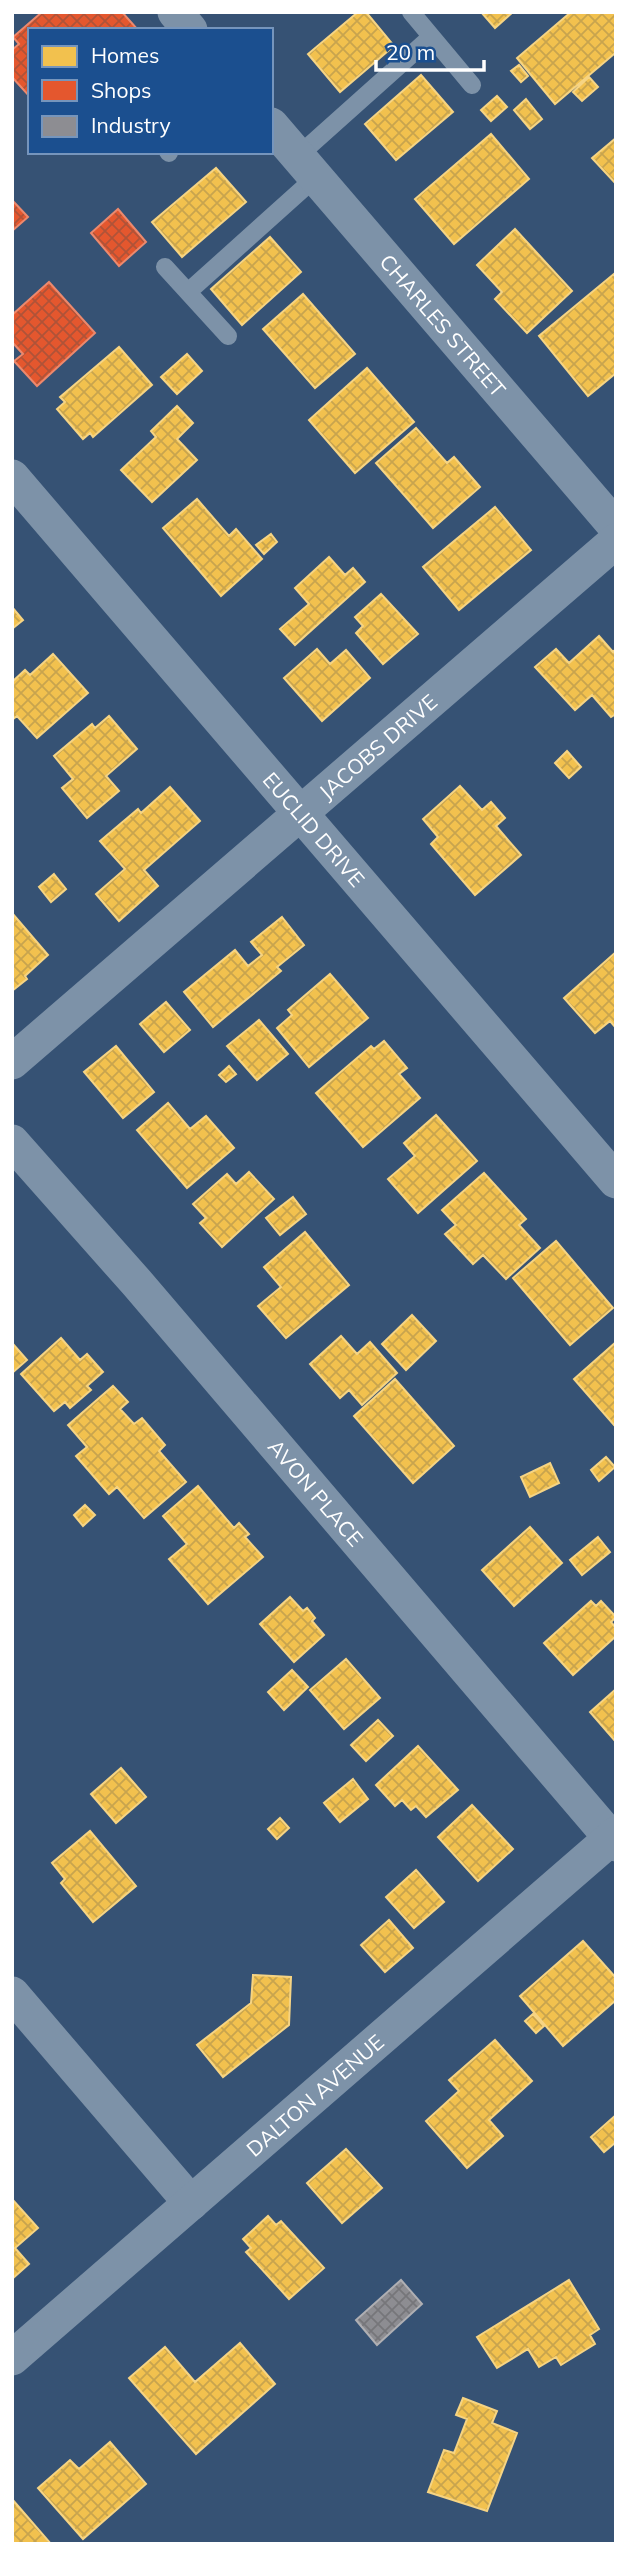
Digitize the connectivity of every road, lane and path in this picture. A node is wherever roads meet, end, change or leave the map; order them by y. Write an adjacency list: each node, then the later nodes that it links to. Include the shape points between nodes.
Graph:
1 (175, 12): 3 (street)
2 (411, 12): 4 (lane)
3 (188, 28)
4 (431, 37): 5 (lane); 7 (lane)
5 (472, 85)
6 (273, 127): 7 (street, CHARLES STREET)
7 (307, 167): 9 (lane); 12 (street, CHARLES STREET)
8 (165, 267): 9 (lane)
9 (188, 292): 10 (lane)
10 (228, 336)
11 (12, 477): 14 (street, EUCLID DRIVE)
12 (616, 527)
13 (616, 541): 14 (street, JACOBS DRIVE)
14 (301, 813): 15 (street, JACOBS DRIVE); 17 (street, EUCLID DRIVE)
15 (12, 1062)
16 (12, 1142): 18 (street, AVON PLACE)
17 (616, 1181)
18 (614, 1838): 20 (street, DALTON AVENUE)
19 (12, 1994): 20 (street)
20 (191, 2203): 21 (street, DALTON AVENUE)
21 (12, 2358)

